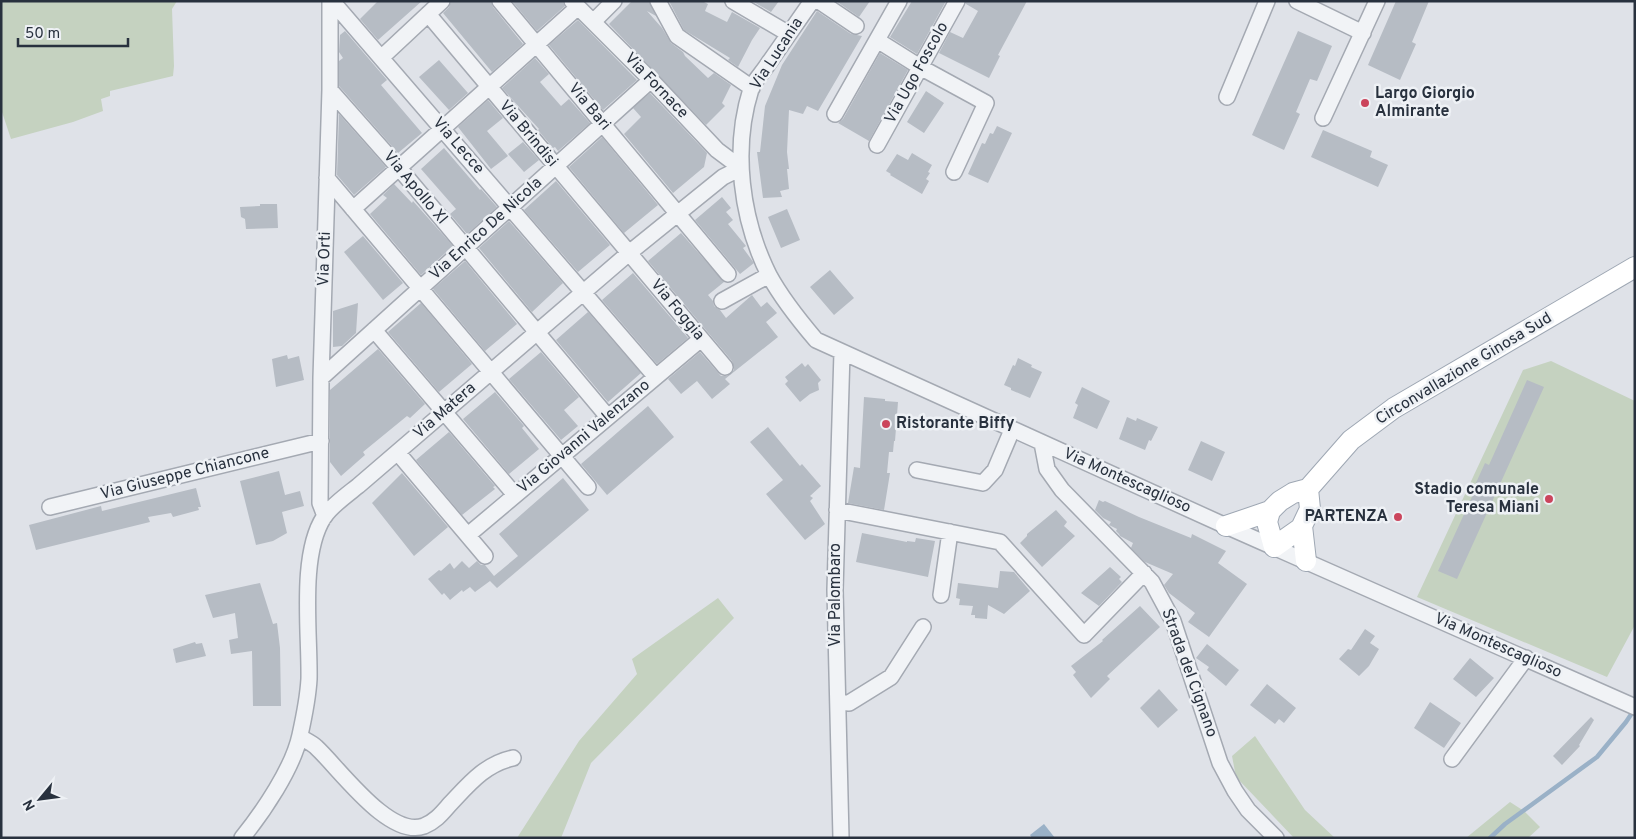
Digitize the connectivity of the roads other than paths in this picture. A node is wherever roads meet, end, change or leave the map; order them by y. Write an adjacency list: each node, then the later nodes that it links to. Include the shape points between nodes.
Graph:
1 (331, 1): 22 (street, Via Lecce); 27 (street, Via Orti)
2 (442, 1): 15 (street)
3 (500, 1): 21 (street, Via Bari)
4 (614, 1): 16 (street)
5 (658, 1): 26 (street, via 677,36)
6 (734, 1): 19 (street)
7 (812, 1): 19 (street, Via Lucania)
8 (818, 1): 17 (street)
9 (899, 1): 20 (street)
10 (957, 1): 23 (street, Via Ugo Foscolo)
11 (1267, 1): 28 (street)
12 (1297, 1): 18 (street)
13 (1377, 1): 18 (street)
14 (575, 4): 16 (street, Via Fornace); 21 (street)
15 (428, 14): 22 (street); 25 (street, Via Brindisi)
16 (593, 22): 24 (street, Via Fornace)
17 (856, 26)
18 (1363, 33): 30 (street)
19 (789, 34): 26 (street, Via Lucania)
20 (877, 40): 23 (street); 29 (street)
21 (536, 44): 25 (street); 31 (street, Via Bari)
22 (381, 58): 32 (street, Via Lecce)
23 (920, 67): 33 (street, Via Ugo Foscolo); 37 (street, via 986,104)
24 (651, 80): 31 (street, Via Enrico De Nicola); 36 (street, Via Fornace, via 717,150)
25 (489, 87): 32 (street); 34 (street, Via Brindisi)
26 (752, 88): 36 (street, Via Lucania, via 741,138)
27 (330, 90): 35 (street, Via Apollo XI); 38 (street, Via Orti)
28 (1227, 97)
29 (835, 114)
30 (1323, 118)
31 (603, 124): 34 (street, Via Enrico De Nicola); 41 (street, Via Bari)
32 (443, 129): 35 (street); 39 (street, Via Lecce)
33 (877, 145)
34 (556, 166): 39 (street, Via Enrico De Nicola); 43 (street, Via Brindisi)
35 (399, 168): 40 (street); 42 (street, Via Apollo XI)
36 (741, 168): 41 (street, Via Matera, via 723,176); 46 (street, Via Montescaglioso, via 753,234)
37 (954, 172)
38 (327, 178): 40 (street); 57 (street, Via Orti)
39 (510, 207): 42 (street, Via Enrico De Nicola); 48 (street, Via Lecce)
40 (354, 209): 47 (street)
41 (678, 213): 43 (street, Via Matera); 45 (street, Via Bari)
42 (465, 248): 47 (street, Via Enrico De Nicola); 51 (street, Via Apollo XI)
43 (629, 254): 48 (street, Via Matera); 52 (street, Via Foggia)
44 (1635, 267): 67 (main road, Circonvallazione Ginosa Sud, via 1394,408 1351,440)
45 (728, 274)
46 (769, 275): 49 (street); 53 (street, Via Montescaglioso, via 794,315 816,340)
47 (420, 288): 50 (street, Via Enrico De Nicola); 55 (street)
48 (584, 292): 51 (street, Via Matera); 56 (street, Via Lecce)
49 (722, 300)
50 (374, 330): 57 (street, Via Enrico De Nicola); 58 (street)
51 (537, 332): 55 (street, Via Matera); 59 (street, Via Apollo XI)
52 (701, 338): 54 (street, Via Foggia); 56 (street, Via Giovanni Valenzano)
53 (842, 352): 60 (street, Via Montescaglioso); 70 (street, Via Palombaro)
54 (725, 367)
55 (491, 372): 58 (street, Via Matera); 64 (street)
56 (656, 377): 59 (street, Via Giovanni Valenzano)
57 (321, 378): 61 (street, Via Orti)
58 (444, 412): 63 (street, Via Matera); 68 (street)
59 (608, 417): 64 (street, Via Giovanni Valenzano)
60 (1012, 430): 62 (street, Via Montescaglioso); 65 (street, via 995,470 983,483)
61 (321, 441): 69 (street, Via Giuseppe Chiancone); 72 (street, Via Orti, via 320,503)
62 (1042, 443): 73 (street, Via Montescaglioso); 80 (street, Strada del Cignano, via 1047,469 1062,490)
63 (398, 453): 72 (street, Via Matera); 76 (street)
64 (562, 456): 66 (street); 68 (street, Via Giovanni Valenzano)
65 (917, 470)
66 (588, 487)
67 (1308, 489): 71 (main road, Circonvallazione Ginosa Sud, via 1293,493); 74 (main road, via 1310,509)
68 (516, 495): 76 (street, Via Giovanni Valenzano)
69 (50, 507)
70 (837, 510): 75 (street); 84 (street, Via Palombaro)
71 (1270, 511): 73 (main road, Circonvallazione Ginosa Sud); 77 (main road, via 1267,522)
72 (324, 516): 86 (street, Via Matera, via 311,554 308,680)
73 (1226, 526): 77 (street, Via Montescaglioso)
74 (1302, 526): 77 (main road); 79 (main road)
75 (950, 532): 80 (street, via 1000,542 1084,635); 81 (street)
76 (468, 535): 78 (street)
77 (1274, 547): 79 (street, Via Montescaglioso)
78 (485, 556)
79 (1306, 561): 83 (street, Via Montescaglioso)
80 (1144, 574): 91 (street, Strada del Cignano, via 1152,582 1173,621 1224,770 1248,810)
81 (941, 595)
82 (923, 627): 84 (street, via 891,677 850,703)
83 (1526, 658): 85 (street, Via Montescaglioso); 88 (street)
84 (838, 702): 90 (street, Via Palombaro)
85 (1635, 707)
86 (300, 737): 87 (street, via 315,746 361,798 383,816 411,829 438,818 492,764); 89 (street, Via Matera, via 284,777)
87 (513, 758)
88 (1452, 759)
89 (242, 838)
90 (841, 838)
91 (1276, 838)

